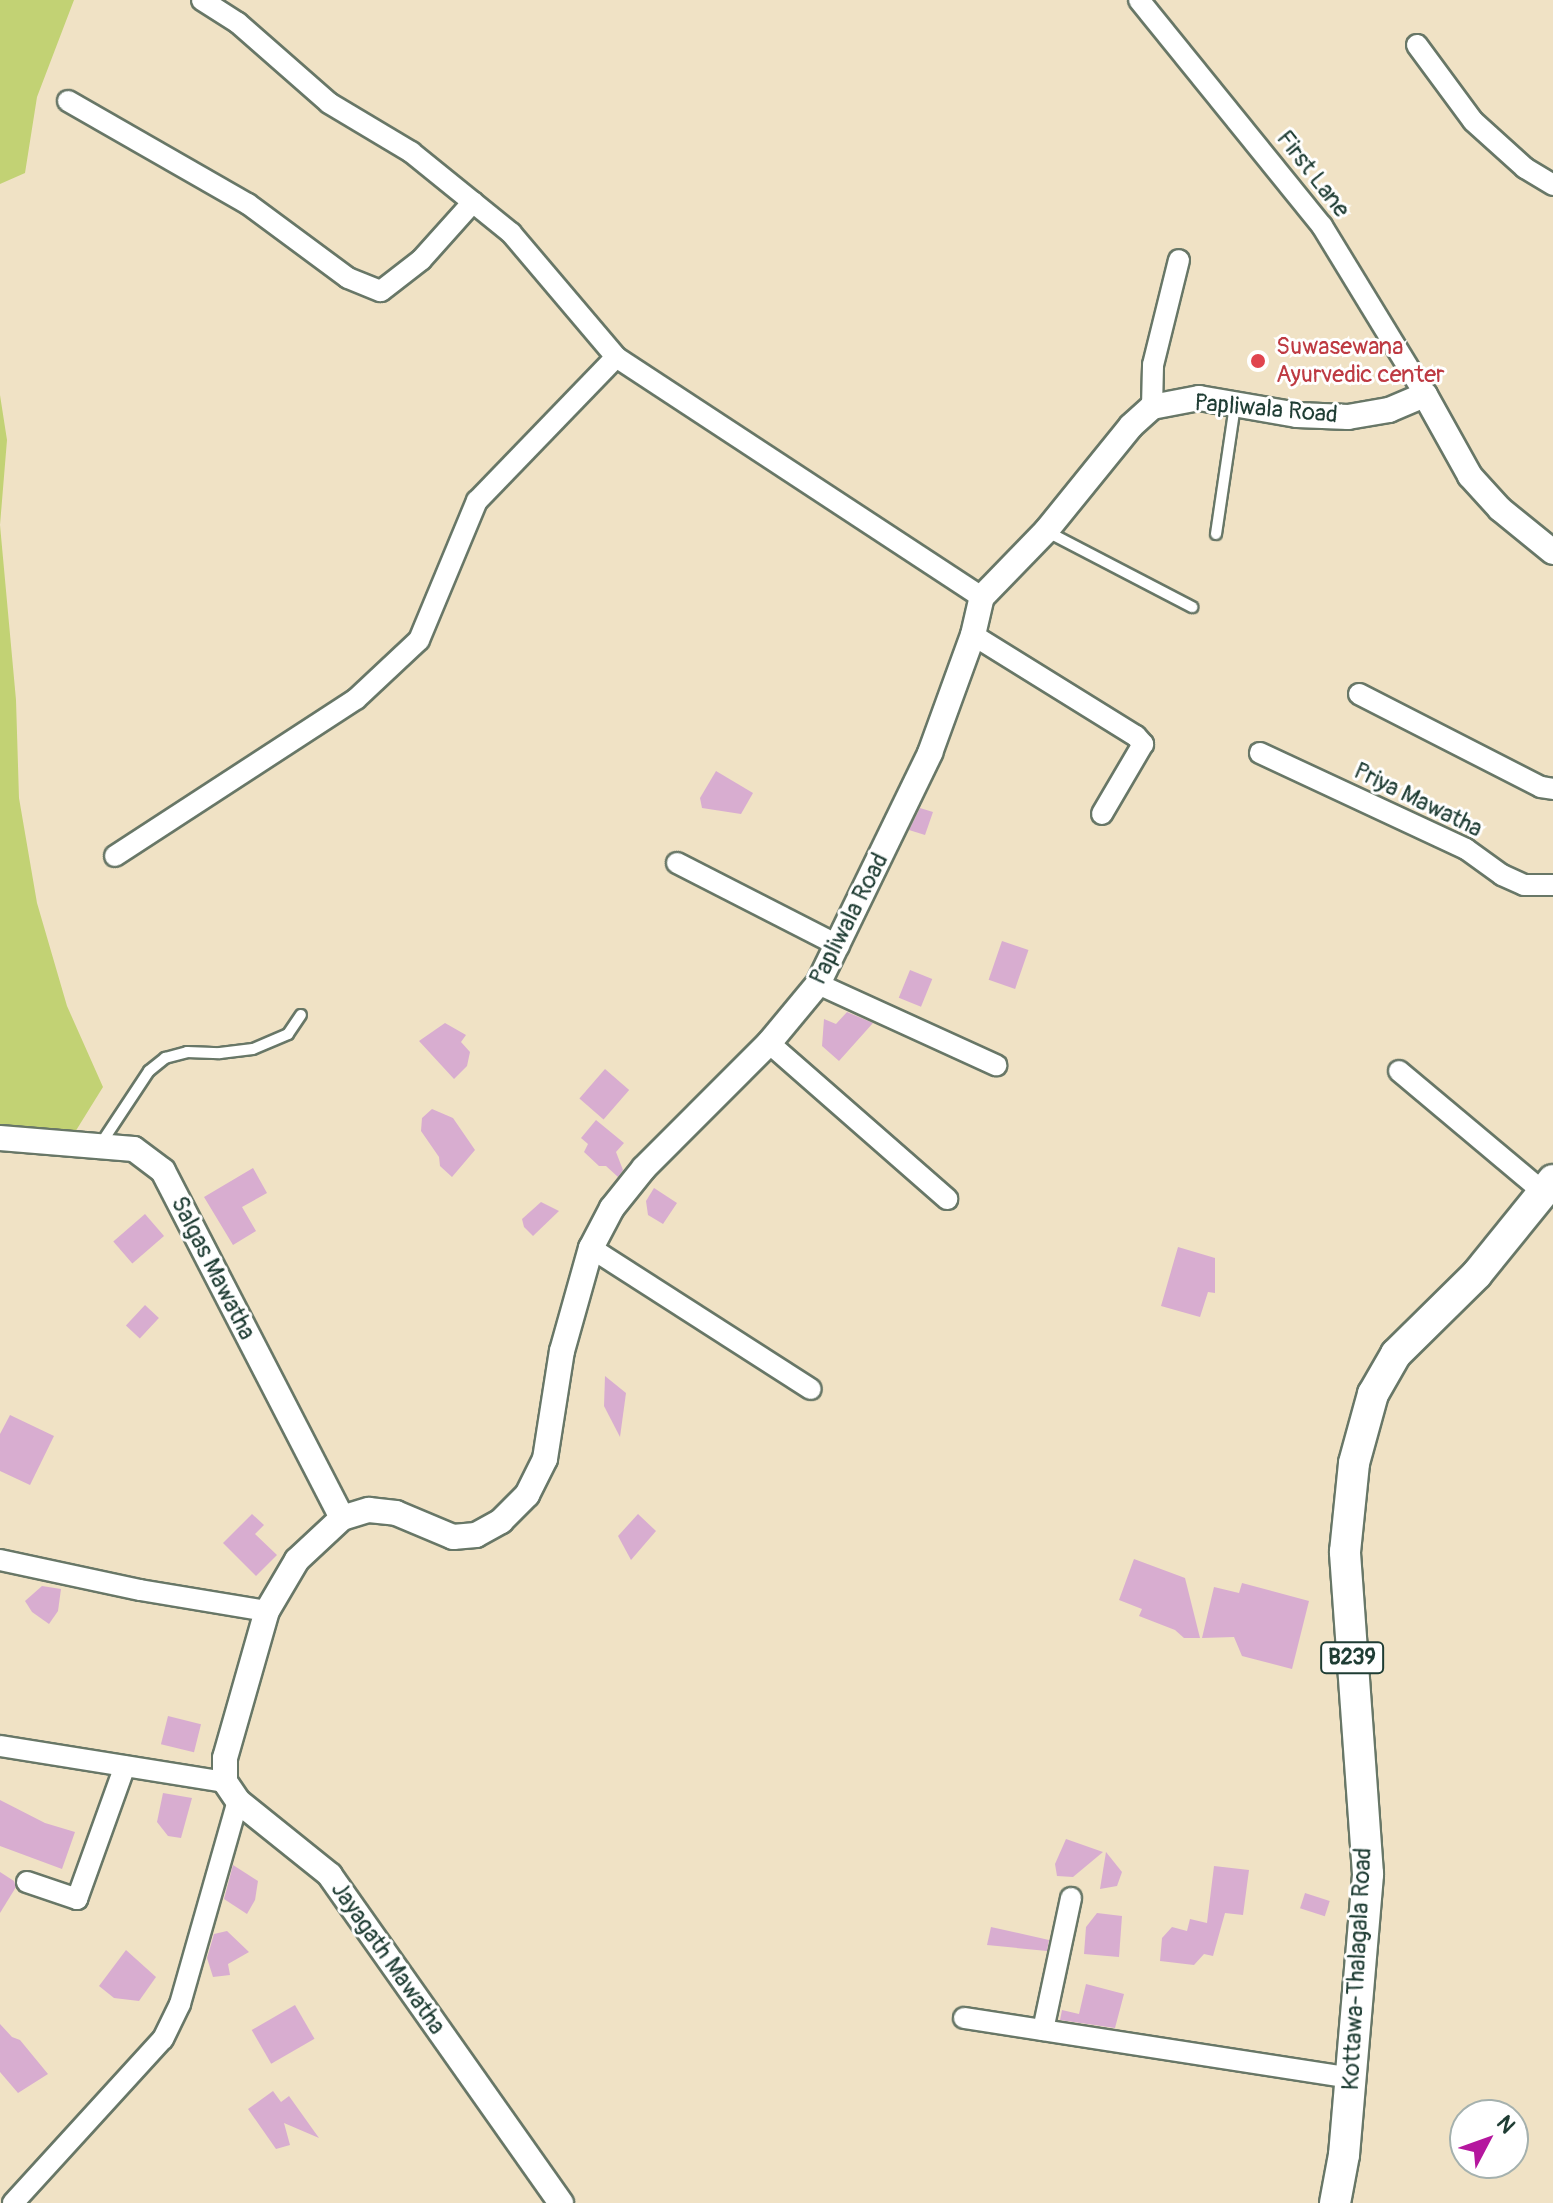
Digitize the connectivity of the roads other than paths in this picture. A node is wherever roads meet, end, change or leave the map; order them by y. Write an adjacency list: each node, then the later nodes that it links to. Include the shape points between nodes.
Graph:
1 (202, 0): 6 (street, via 238,23 329,103 411,152)
2 (1139, 0): 9 (street, First Lane, via 1322,226)
3 (1417, 45): 5 (street, via 1473,121 1525,168)
4 (68, 101): 6 (street, via 248,204 348,278 381,291 421,260)
5 (1553, 185)
6 (473, 202): 8 (street, via 511,233)
7 (1179, 260): 11 (street, via 1153,365)
8 (616, 357): 15 (street); 22 (street, via 477,501 419,640 356,699)
9 (1425, 395): 10 (street, Papliwala Road, via 1389,410 1348,417); 14 (street, via 1470,476 1500,509)
10 (1235, 405): 11 (street, Papliwala Road, via 1199,398); 13 (lane)
11 (1152, 407): 12 (street)
12 (1046, 531): 15 (street); 16 (lane)
13 (1216, 534)
14 (1553, 552)
15 (982, 597): 17 (street, Papliwala Road)
16 (1192, 607)
17 (973, 635): 21 (street, via 1143,744); 25 (street, Papliwala Road, via 930,753)
18 (1359, 694): 20 (street)
19 (1260, 753): 24 (street, Priya Mawatha, via 1466,849 1524,885)
20 (1553, 789)
21 (1102, 814)
22 (115, 856)
23 (677, 863): 25 (street)
24 (1553, 885)
25 (839, 946): 26 (street, Papliwala Road)
26 (818, 984): 28 (street, Papliwala Road); 29 (street)
27 (301, 1015): 32 (lane, via 288,1034 253,1049 165,1058 149,1071)
28 (769, 1043): 34 (street); 35 (street, Papliwala Road, via 644,1168 612,1208)
29 (996, 1065)
30 (1399, 1071): 33 (street)
31 (0, 1138): 32 (street, Salgas Mawatha)
32 (99, 1147): 37 (street, Salgas Mawatha, via 134,1149 163,1171)
33 (1548, 1186): 47 (main road, Kottawa-Thalagala Road / B239, via 1477,1274 1396,1354 1373,1394 1354,1463 1345,1552 1368,1874)
34 (947, 1199)
35 (591, 1248): 36 (street); 37 (street, Papliwala Road, via 562,1351 545,1459 527,1495 501,1521 476,1535 453,1537 396,1513 369,1510)
36 (811, 1389)
37 (342, 1518): 39 (street, via 297,1560)
38 (0, 1560): 39 (street)
39 (267, 1611): 42 (street, via 225,1758)
40 (0, 1746): 41 (street)
41 (125, 1766): 42 (street); 43 (street, via 77,1899)
42 (231, 1792): 48 (street, via 180,2004 163,2039); 49 (street, Jayagath Mawatha, via 330,1875)
43 (27, 1882)
44 (1071, 1898): 46 (street)
45 (964, 2018): 46 (street)
46 (1043, 2030): 47 (street)
47 (1351, 2078): 50 (main road, Kottawa-Thalagala Road / B239)
48 (13, 2203)
49 (561, 2203)
50 (1335, 2203)

